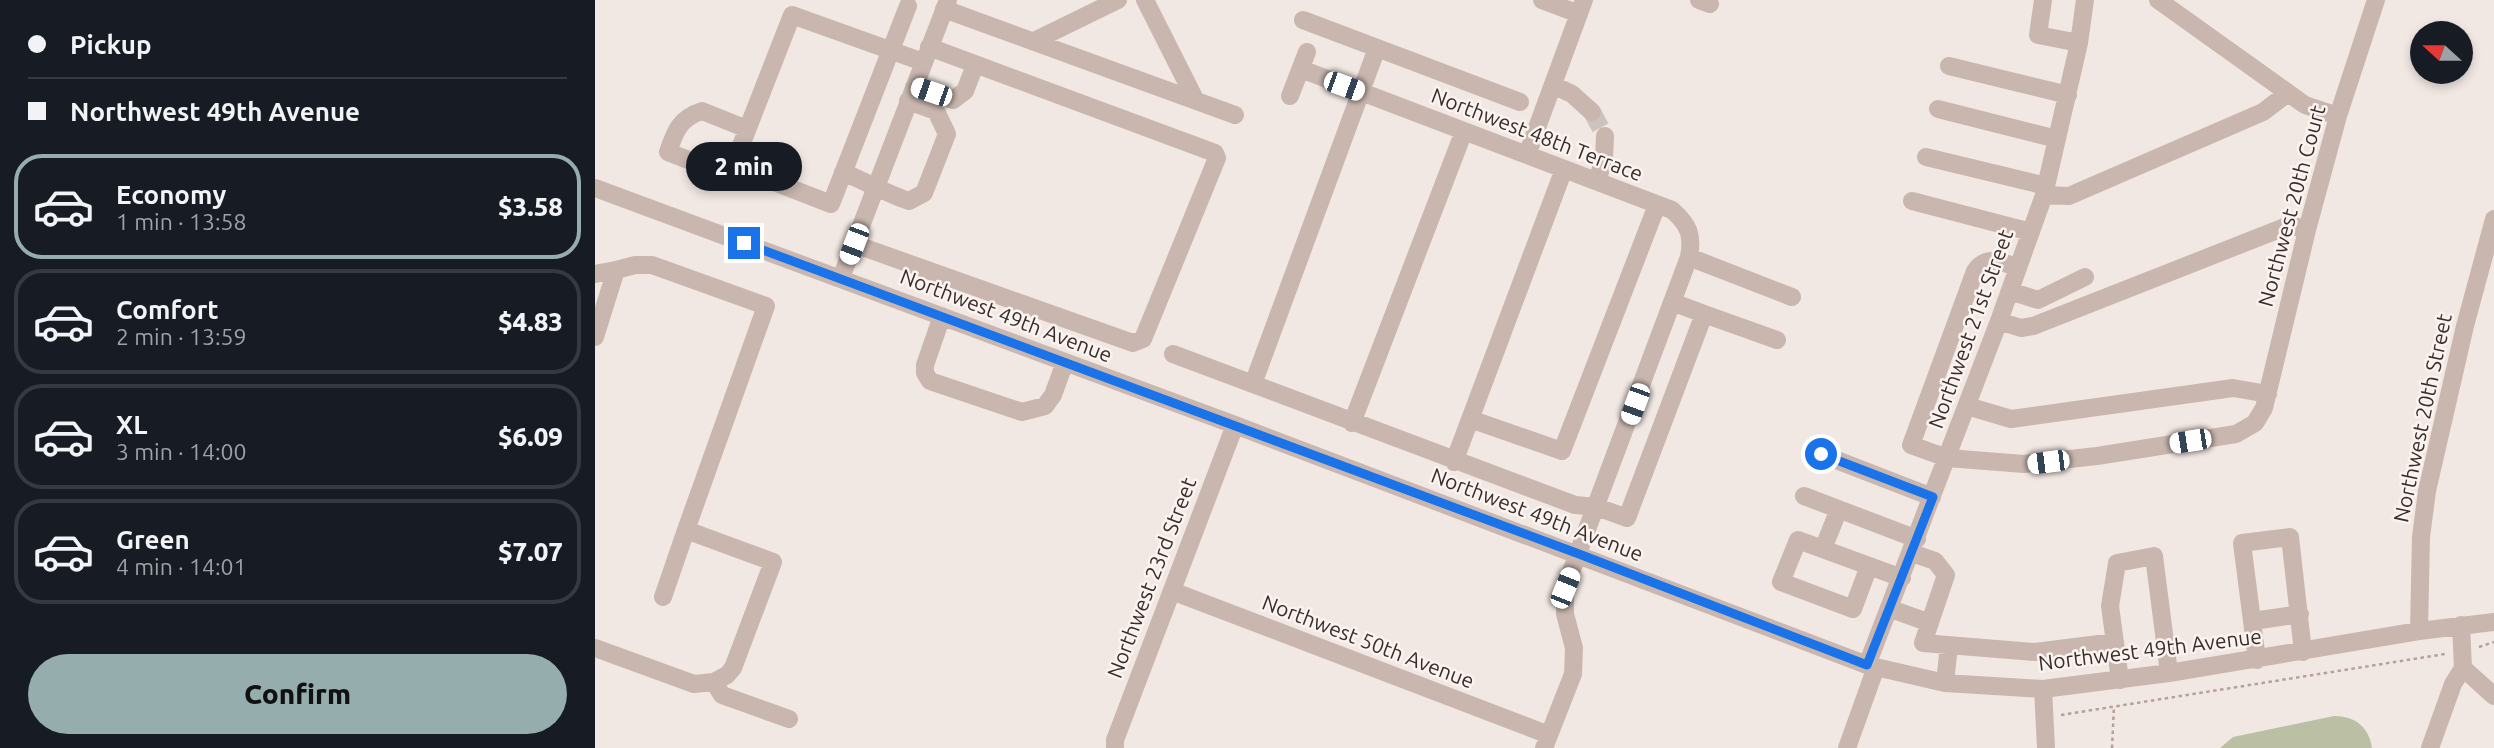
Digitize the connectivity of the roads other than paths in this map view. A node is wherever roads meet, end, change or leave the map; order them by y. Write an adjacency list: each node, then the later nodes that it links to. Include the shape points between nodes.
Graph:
1 (1118, 0): 13 (street)
2 (1145, 0): 30 (street)
3 (1542, 0): 11 (street)
4 (2043, 0): 14 (street, via 2038,35)
5 (2085, 0): 14 (street, Northwest 21st Street)
6 (2158, 0): 26 (street)
7 (2374, 1): 35 (street, Northwest 20th Court)
8 (946, 5): 13 (street); 18 (street)
9 (908, 6): 16 (street)
10 (795, 7): 16 (street); 36 (street)
11 (1582, 7): 24 (street)
12 (1303, 20): 15 (street)
13 (1034, 41): 30 (street)
14 (2079, 43): 28 (street, Northwest 21st Street)
15 (1377, 48): 25 (street); 31 (street)
16 (892, 51): 18 (street); 44 (street)
17 (1307, 52): 21 (street)
18 (926, 55): 19 (street); 27 (street)
19 (958, 58): 22 (street, via 964,70); 23 (street)
20 (1949, 66): 28 (street)
21 (1301, 69): 25 (street, Northwest 48th Terrace); 29 (street)
22 (972, 73): 23 (street, via 983,77); 27 (street, via 965,91 953,100)
23 (1003, 74): 54 (street, via 1215,153 1217,158 1143,339 1133,343)
24 (1553, 85): 33 (street); 40 (street)
25 (1361, 92): 37 (street, Northwest 48th Terrace); 71 (street)
26 (2288, 93): 35 (street, via 2305,105); 47 (street, via 2263,112 2069,196)
27 (911, 94): 46 (street); 46 (street, via 936,111 947,134 924,193 909,201)
28 (2068, 95): 39 (street, Northwest 21st Street)
29 (1290, 96)
30 (1196, 101): 34 (street)
31 (1520, 102)
32 (1938, 109): 39 (street)
33 (1592, 112)
34 (1235, 116)
35 (2338, 116): 52 (street, Northwest 20th Court)
36 (747, 130): 42 (street); 42 (street, via 702,111 685,117 674,132 668,152 725,174)
37 (1464, 131): 40 (street, Northwest 48th Terrace); 75 (street)
38 (1605, 136): 45 (street)
39 (2057, 139): 47 (street, Northwest 21st Street)
40 (1527, 155): 43 (street, Northwest 48th Terrace)
41 (1926, 157): 47 (street)
42 (733, 166): 44 (street, via 831,204)
43 (1564, 169): 45 (street, Northwest 48th Terrace); 74 (street)
44 (843, 172): 46 (street)
45 (1597, 181): 50 (street, Northwest 48th Terrace)
46 (875, 186): 54 (street)
47 (2045, 191): 53 (street, Northwest 21st Street)
48 (596, 194): 60 (street, Northwest 49th Avenue)
49 (1912, 201): 53 (street)
50 (1657, 205): 55 (street, Northwest 48th Terrace, via 1672,211 1690,231); 74 (street, via 1562,451)
51 (2494, 219): 98 (street, Northwest 20th Street, via 2427,491)
52 (2307, 230): 66 (street, via 2290,225 2033,326 2021,328); 72 (street, Northwest 20th Court)
53 (2031, 232): 56 (street, Northwest 21st Street)
54 (854, 244): 60 (street)
55 (1689, 257): 62 (street); 63 (street)
56 (2017, 267): 61 (street, Northwest 21st Street); 78 (street, via 1993,260 1975,271 1911,445)
57 (616, 270): 58 (street); 67 (street); 84 (street, via 652,265 766,306)
58 (595, 274)
59 (2085, 277): 61 (street, via 2038,300)
60 (841, 278): 65 (street, Northwest 49th Avenue)
61 (2010, 290): 66 (street, Northwest 21st Street)
62 (1792, 297)
63 (1672, 302): 64 (street); 82 (street)
64 (1704, 314): 68 (street); 82 (street, via 1627,518)
65 (943, 316): 70 (street, Northwest 49th Avenue); 70 (street, via 925,365 930,381 1022,412 1045,406)
66 (1999, 321): 73 (street, Northwest 21st Street)
67 (595, 337)
68 (1776, 340)
69 (1173, 354): 71 (street)
70 (1065, 362): 76 (street, Northwest 49th Avenue)
71 (1253, 384): 75 (street)
72 (2268, 394): 73 (street, via 2233,388 2011,419); 78 (street, Northwest 20th Court, via 2255,423 2236,434 2024,464)
73 (1967, 406): 78 (street, Northwest 21st Street)
74 (1470, 419): 79 (street)
75 (1352, 423): 79 (street)
76 (1235, 425): 87 (street, Northwest 49th Avenue); 90 (street, Northwest 23rd Street)
77 (1821, 454): 81 (street)
78 (1947, 458): 81 (street, Northwest 21st Street)
79 (1454, 462): 82 (street, via 1575,505)
80 (1804, 496): 83 (street)
81 (1933, 497): 85 (street, Northwest 21st Street)
82 (1597, 507): 87 (street)
83 (1839, 509): 85 (street); 86 (street)
84 (686, 530): 91 (street); 108 (street, via 773,562 733,668)
85 (1914, 546): 89 (street, Northwest 21st Street); 96 (street, via 1946,575)
86 (1823, 549): 88 (street); 88 (street, via 1797,540 1781,582 1853,609)
87 (1579, 554): 105 (street, Northwest 49th Avenue); 113 (street, via 1565,588 1573,674)
88 (1869, 566): 89 (street)
89 (1902, 578): 92 (street, Northwest 21st Street)
90 (1172, 591): 113 (street, Northwest 50th Avenue); 114 (street, Northwest 23rd Street)
91 (663, 597)
92 (1891, 609): 96 (street); 105 (street, Northwest 21st Street)
93 (2300, 614): 94 (street); 94 (street, via 2290,537 2242,543); 102 (street)
94 (2253, 621): 103 (street)
95 (2494, 622): 97 (street, Northwest 49th Avenue)
96 (1930, 623): 100 (street, via 1923,643)
97 (2461, 625): 98 (street, Northwest 49th Avenue); 104 (street)
98 (2419, 631): 102 (street, Northwest 49th Avenue)
99 (2115, 642): 100 (street, via 2035,652); 106 (street, via 2110,606 2117,563 2154,556); 107 (street)
100 (1949, 645): 109 (street)
101 (595, 648): 108 (street, via 694,684)
102 (2303, 652): 103 (street, Northwest 49th Avenue)
103 (2257, 660): 106 (street, Northwest 49th Avenue)
104 (2462, 660): 111 (street); 117 (street)
105 (1872, 666): 109 (street, Northwest 49th Avenue); 115 (street, Northwest 21st Street)
106 (2169, 673): 107 (street, Northwest 49th Avenue)
107 (2120, 680): 110 (street, Northwest 49th Avenue)
108 (715, 682): 112 (street, via 722,695)
109 (1945, 683): 110 (street, Northwest 49th Avenue)
110 (2043, 688): 116 (street)
111 (2494, 696)
112 (789, 719)
113 (1546, 742)
114 (1115, 748)
115 (1846, 748)
116 (2046, 748)
117 (2430, 748)

